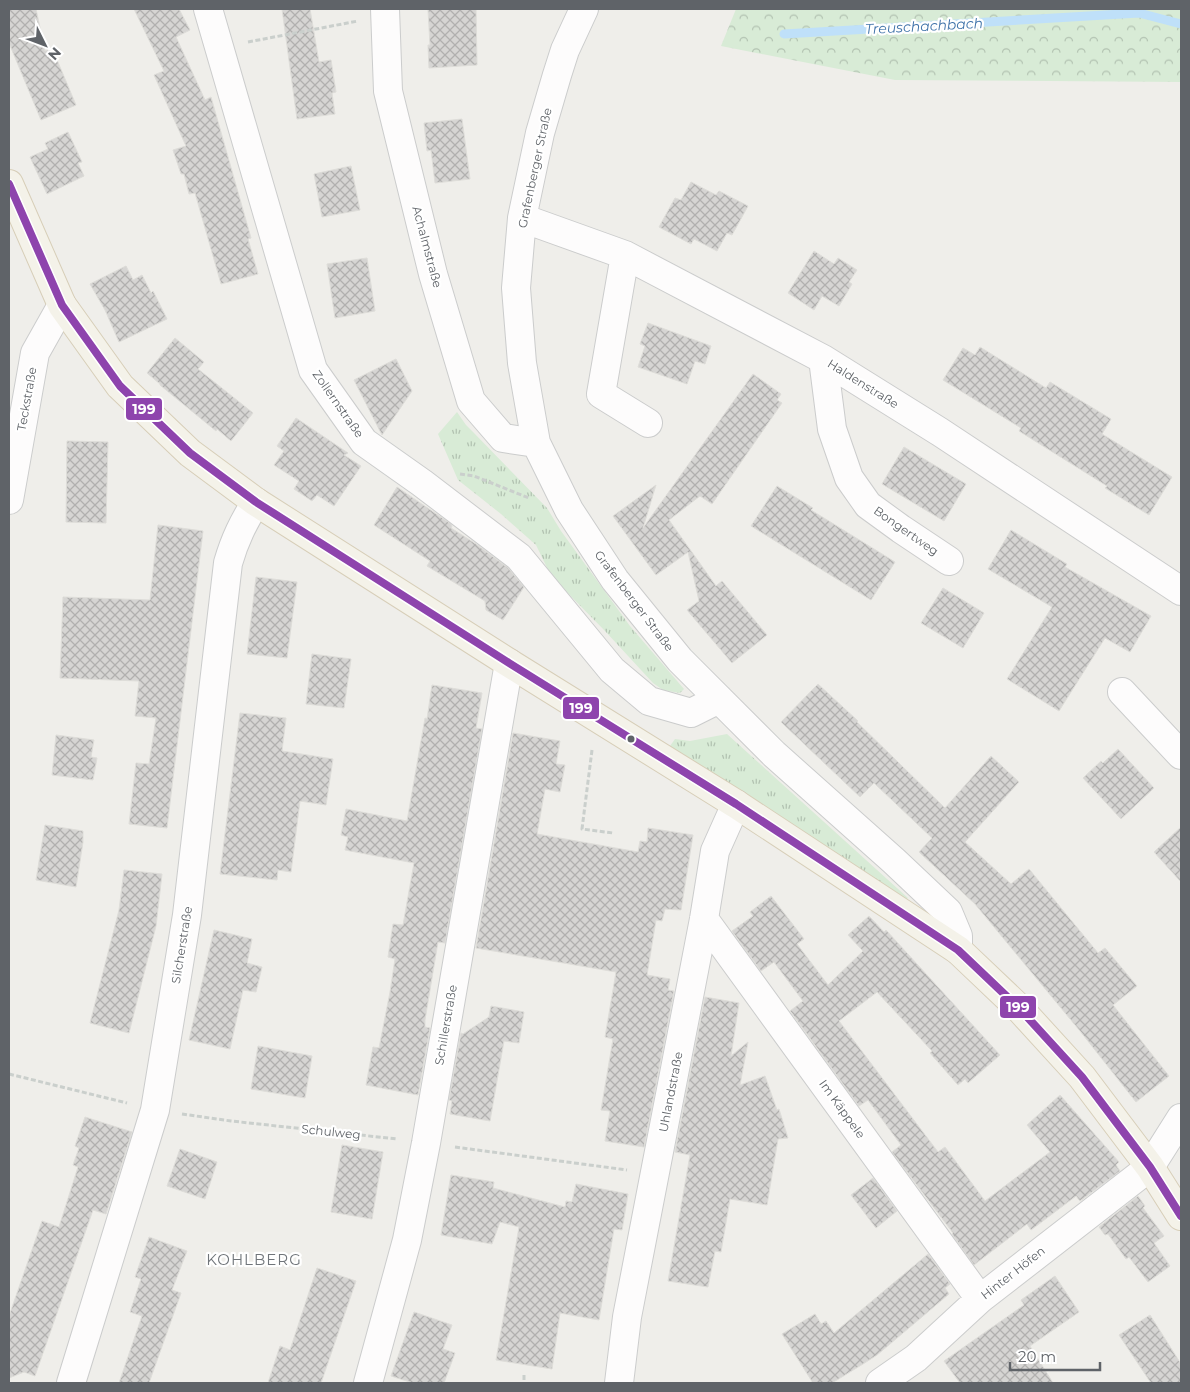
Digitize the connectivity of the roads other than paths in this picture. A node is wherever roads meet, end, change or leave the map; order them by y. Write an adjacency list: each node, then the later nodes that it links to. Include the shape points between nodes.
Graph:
1 (208, 9): 17 (street, Zollernstraße, via 313,370 364,442 519,557 612,670 649,701 692,713)
2 (584, 9): 5 (street, Grafenberger Straße, via 565,50 540,133)
3 (385, 12): 10 (street, Achalmstraße, via 388,92 433,274 471,401 503,438)
4 (9, 184): 7 (main road)
5 (522, 218): 6 (street, Haldenstraße); 10 (street, Grafenberger Straße, via 516,288 522,363)
6 (625, 254): 8 (street, Haldenstraße); 9 (street, via 601,394)
7 (62, 305): 11 (street, Teckstraße, via 35,353); 12 (main road, via 120,386 190,454)
8 (823, 359): 13 (street, Bongertweg, via 832,429 849,478 868,504); 14 (street, Haldenstraße)
9 (648, 423)
10 (536, 443): 17 (street, Grafenberger Straße, via 569,510 615,580 680,660)
11 (9, 500)
12 (256, 502): 15 (main road); 26 (street, Silcherstraße, via 234,542 228,563 187,915 155,1110)
13 (949, 560)
14 (1181, 590)
15 (509, 663): 19 (main road); 27 (street, Schillerstraße, via 426,1143 407,1240)
16 (1122, 692): 18 (street)
17 (719, 699): 21 (street, Grafenberger Straße, via 774,754 948,912 958,936)
18 (1181, 755)
19 (736, 804): 20 (street, Uhlandstraße, via 715,851); 21 (main road)
20 (704, 919): 25 (street, Im Käppele); 28 (street, Uhlandstraße, via 627,1317)
21 (958, 950): 23 (main road, via 1019,1008 1082,1077)
22 (1181, 1118): 23 (street, Hinter Höfen)
23 (1150, 1167): 24 (main road); 25 (street, Hinter Höfen)
24 (1181, 1216)
25 (980, 1299): 29 (street, Hinter Höfen, via 916,1358)
26 (71, 1383)
27 (368, 1383)
28 (619, 1383)
29 (880, 1383)

